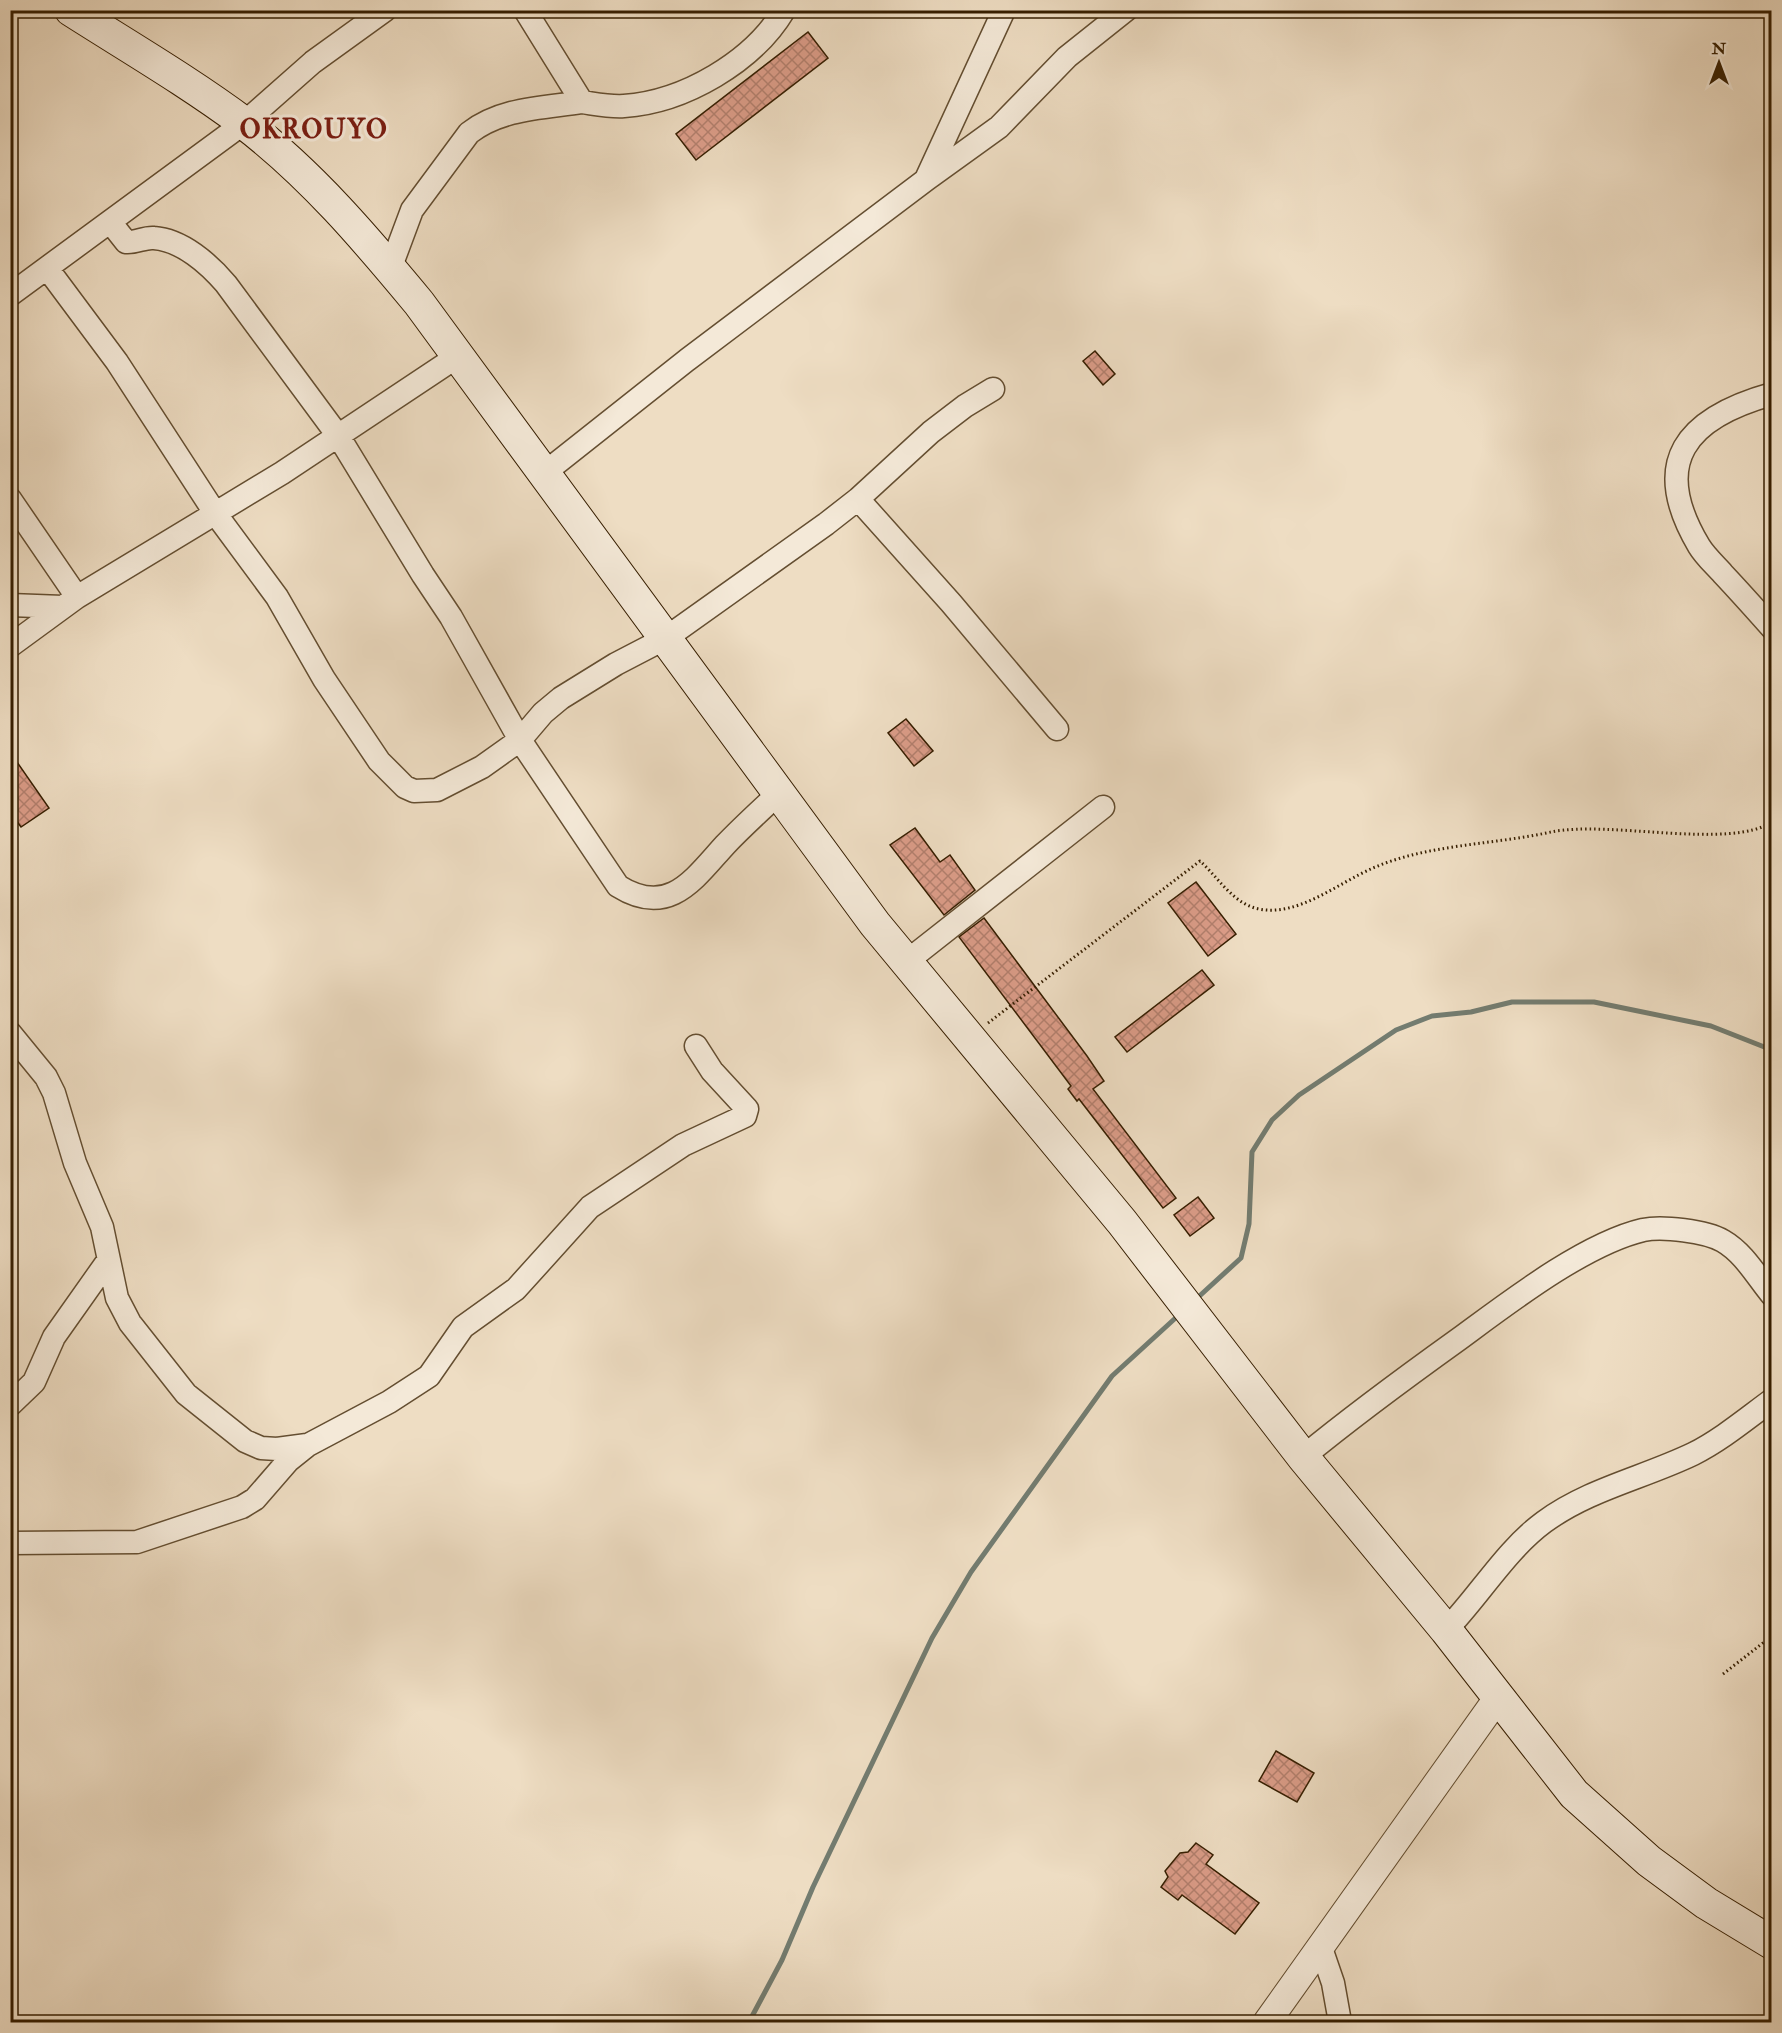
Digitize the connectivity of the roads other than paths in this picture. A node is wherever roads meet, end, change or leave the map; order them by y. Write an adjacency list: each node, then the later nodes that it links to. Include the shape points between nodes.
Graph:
1 (71, 10): 8 (main road)
2 (385, 10): 8 (street, via 314,62)
3 (525, 10): 7 (street)
4 (784, 10): 7 (street, via 758,46 716,76 654,102 622,106)
5 (1004, 10): 9 (street)
6 (1126, 10): 9 (street, via 1067,57 999,127)
7 (582, 102): 12 (street, via 499,116 469,133 412,210)
8 (244, 123): 10 (street); 12 (main road, via 305,176)
9 (927, 178): 18 (street)
10 (111, 223): 11 (street); 17 (street, via 126,242 159,238 209,266)
11 (47, 268): 13 (street); 21 (street, via 117,362)
12 (390, 269): 14 (main road)
13 (10, 295)
14 (458, 356): 17 (street); 18 (main road)
15 (993, 389): 20 (street, via 931,432)
16 (1772, 394): 24 (street, via 1744,403 1687,439 1676,469 1685,516 1700,548)
17 (339, 437): 21 (street); 28 (street, via 451,617)
18 (543, 474): 25 (main road)
19 (10, 499): 22 (street)
20 (858, 499): 25 (street); 27 (street)
21 (215, 513): 22 (street); 28 (street, via 277,597 324,679 380,761 405,788 437,790 482,767)
22 (70, 602): 23 (street); 26 (street)
23 (10, 605)
24 (1772, 628)
25 (666, 638): 28 (street, via 561,698); 29 (main road)
26 (10, 646)
27 (1057, 729)
28 (520, 740): 29 (street, via 608,874 632,895 647,898 682,890)
29 (778, 793): 31 (main road)
30 (1103, 807): 31 (street)
31 (906, 962): 39 (main road, via 1122,1222)
32 (10, 1033): 34 (street, via 46,1077 54,1094 75,1163 102,1227)
33 (696, 1046): 38 (street, via 712,1071 747,1109 745,1116 684,1145 590,1207 528,1278 464,1327 429,1376)
34 (107, 1262): 37 (street, via 54,1337 34,1382); 38 (street, via 117,1298 130,1323 186,1394 245,1441 261,1448)
35 (1772, 1295): 39 (street, via 1741,1255 1723,1240 1702,1233 1644,1230 1537,1282 1350,1418)
36 (1772, 1400): 41 (street, via 1694,1453 1577,1500 1542,1523)
37 (10, 1405)
38 (308, 1445): 40 (street, via 249,1503 154,1539 120,1544)
39 (1303, 1457): 41 (main road)
40 (10, 1543)
41 (1446, 1630): 42 (main road)
42 (1499, 1696): 43 (main road, via 1574,1794 1649,1861 1706,1903); 44 (street)
43 (1769, 1939)
44 (1321, 1948): 45 (street); 46 (street)
45 (1267, 2022)
46 (1340, 2022)

